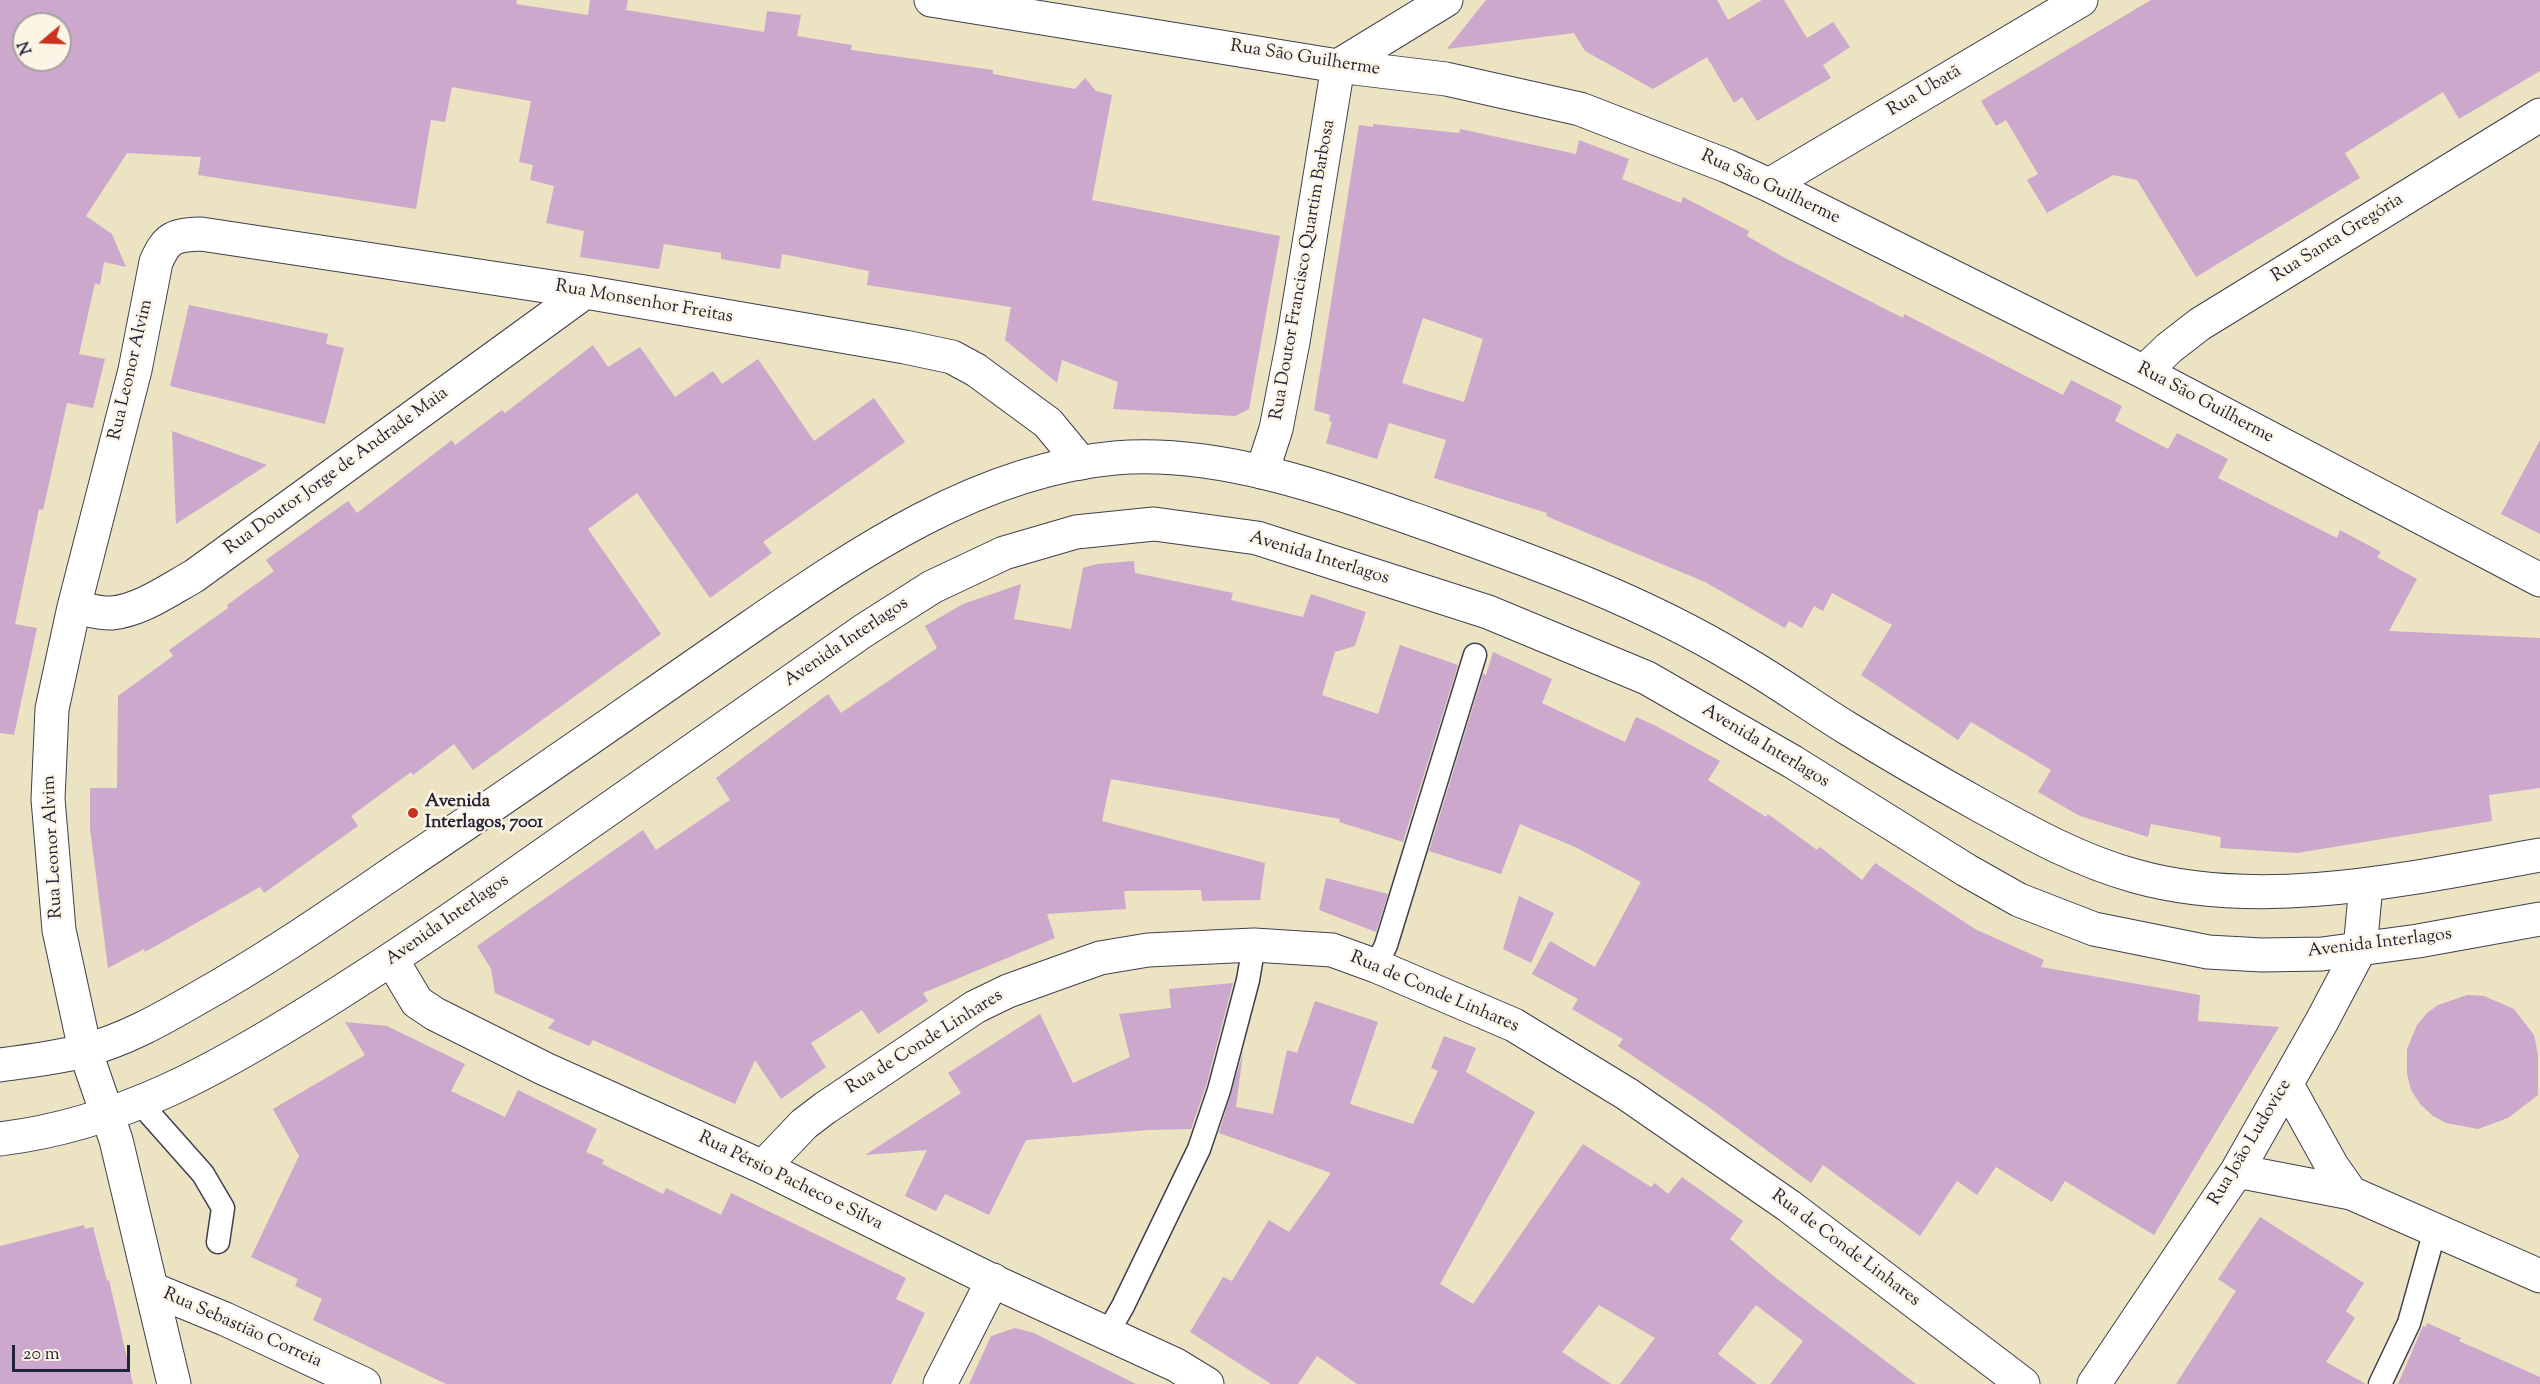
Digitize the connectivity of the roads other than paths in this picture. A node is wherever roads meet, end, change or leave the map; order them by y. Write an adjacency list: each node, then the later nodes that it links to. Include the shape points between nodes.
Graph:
1 (931, 0): 4 (street, Rua São Guilherme)
2 (1446, 0): 4 (street)
3 (2081, 0): 6 (street, Rua Ubatã)
4 (1338, 66): 6 (street, Rua São Guilherme, via 1446,79 1580,109); 11 (street, Rua Doutor Francisco Quartim Barbosa, via 1291,353 1276,429)
5 (2540, 115): 9 (street, Rua Santa Gregória, via 2200,324)
6 (1769, 185): 9 (street, Rua São Guilherme)
7 (170, 239): 8 (street, Rua Monsenhor Freitas, via 201,234); 13 (street, Rua Leonor Alvim, via 156,262 135,370)
8 (585, 292): 10 (street, Rua Monsenhor Freitas, via 952,357 1048,423); 13 (street, Rua Doutor Jorge de Andrade Maia, via 194,576 125,610 109,613)
9 (2144, 372): 12 (street, Rua São Guilherme)
10 (1081, 462): 11 (street, via 1122,457 1187,459); 22 (street, via 1064,464 995,488 892,534 249,970 144,1029)
11 (1262, 472): 16 (street, via 1365,502 1546,566 1675,622 1852,731 2048,844 2134,876 2211,891)
12 (2540, 580)
13 (74, 607): 22 (street, Rua Leonor Alvim, via 52,709 48,799 58,930)
14 (1475, 655): 21 (lane, via 1386,945)
15 (2540, 855): 16 (street)
16 (2366, 885): 19 (street, Rua João Ludovice)
17 (2540, 919): 19 (street, Avenida Interlagos)
18 (1254, 945): 21 (street, Rua de Conde Linhares, via 1332,950); 28 (street, Rua de Conde Linhares, via 1148,950 1100,958 1008,990 975,1007 825,1108); 36 (lane, via 1219,1090 1199,1149)
19 (2360, 949): 20 (street, Avenida Interlagos, via 2322,954 2208,952 2094,929 2019,900 1647,678 1488,612 1257,538 1154,524 1076,532 1004,553 932,588 862,631); 24 (street, Rua João Ludovice)
20 (392, 960): 25 (street, Avenida Interlagos, via 273,1035); 28 (street, Rua Pérsio Pacheco e Silva, via 417,1002 435,1014 544,1069)
21 (1376, 966): 41 (street, Rua de Conde Linhares, via 1514,1025 1627,1094 1789,1206)
22 (85, 1050): 23 (street); 26 (street, Rua Leonor Alvim)
23 (0, 1065)
24 (2286, 1085): 29 (street, Rua João Ludovice); 30 (street)
25 (140, 1103): 26 (street, Avenida Interlagos); 32 (lane, via 203,1174 223,1208)
26 (107, 1116): 27 (street, Avenida Interlagos); 35 (street, Rua Leonor Alvim)
27 (0, 1139)
28 (763, 1167): 34 (street, Rua Pérsio Pacheco e Silva)
29 (2237, 1171): 30 (street); 42 (street, Rua João Ludovice)
30 (2351, 1193): 31 (street)
31 (2435, 1230): 33 (street); 43 (lane, via 2409,1323)
32 (218, 1242)
33 (2540, 1276)
34 (993, 1280): 36 (street, Rua Pérsio Pacheco e Silva); 39 (street)
35 (152, 1289): 37 (street, Rua Leonor Alvim); 38 (street, Rua Sebastião Correia)
36 (1108, 1332): 40 (street, Rua Pérsio Pacheco e Silva)
37 (174, 1384)
38 (364, 1384)
39 (940, 1384)
40 (1207, 1384)
41 (2023, 1384)
42 (2094, 1384)
43 (2380, 1384)

